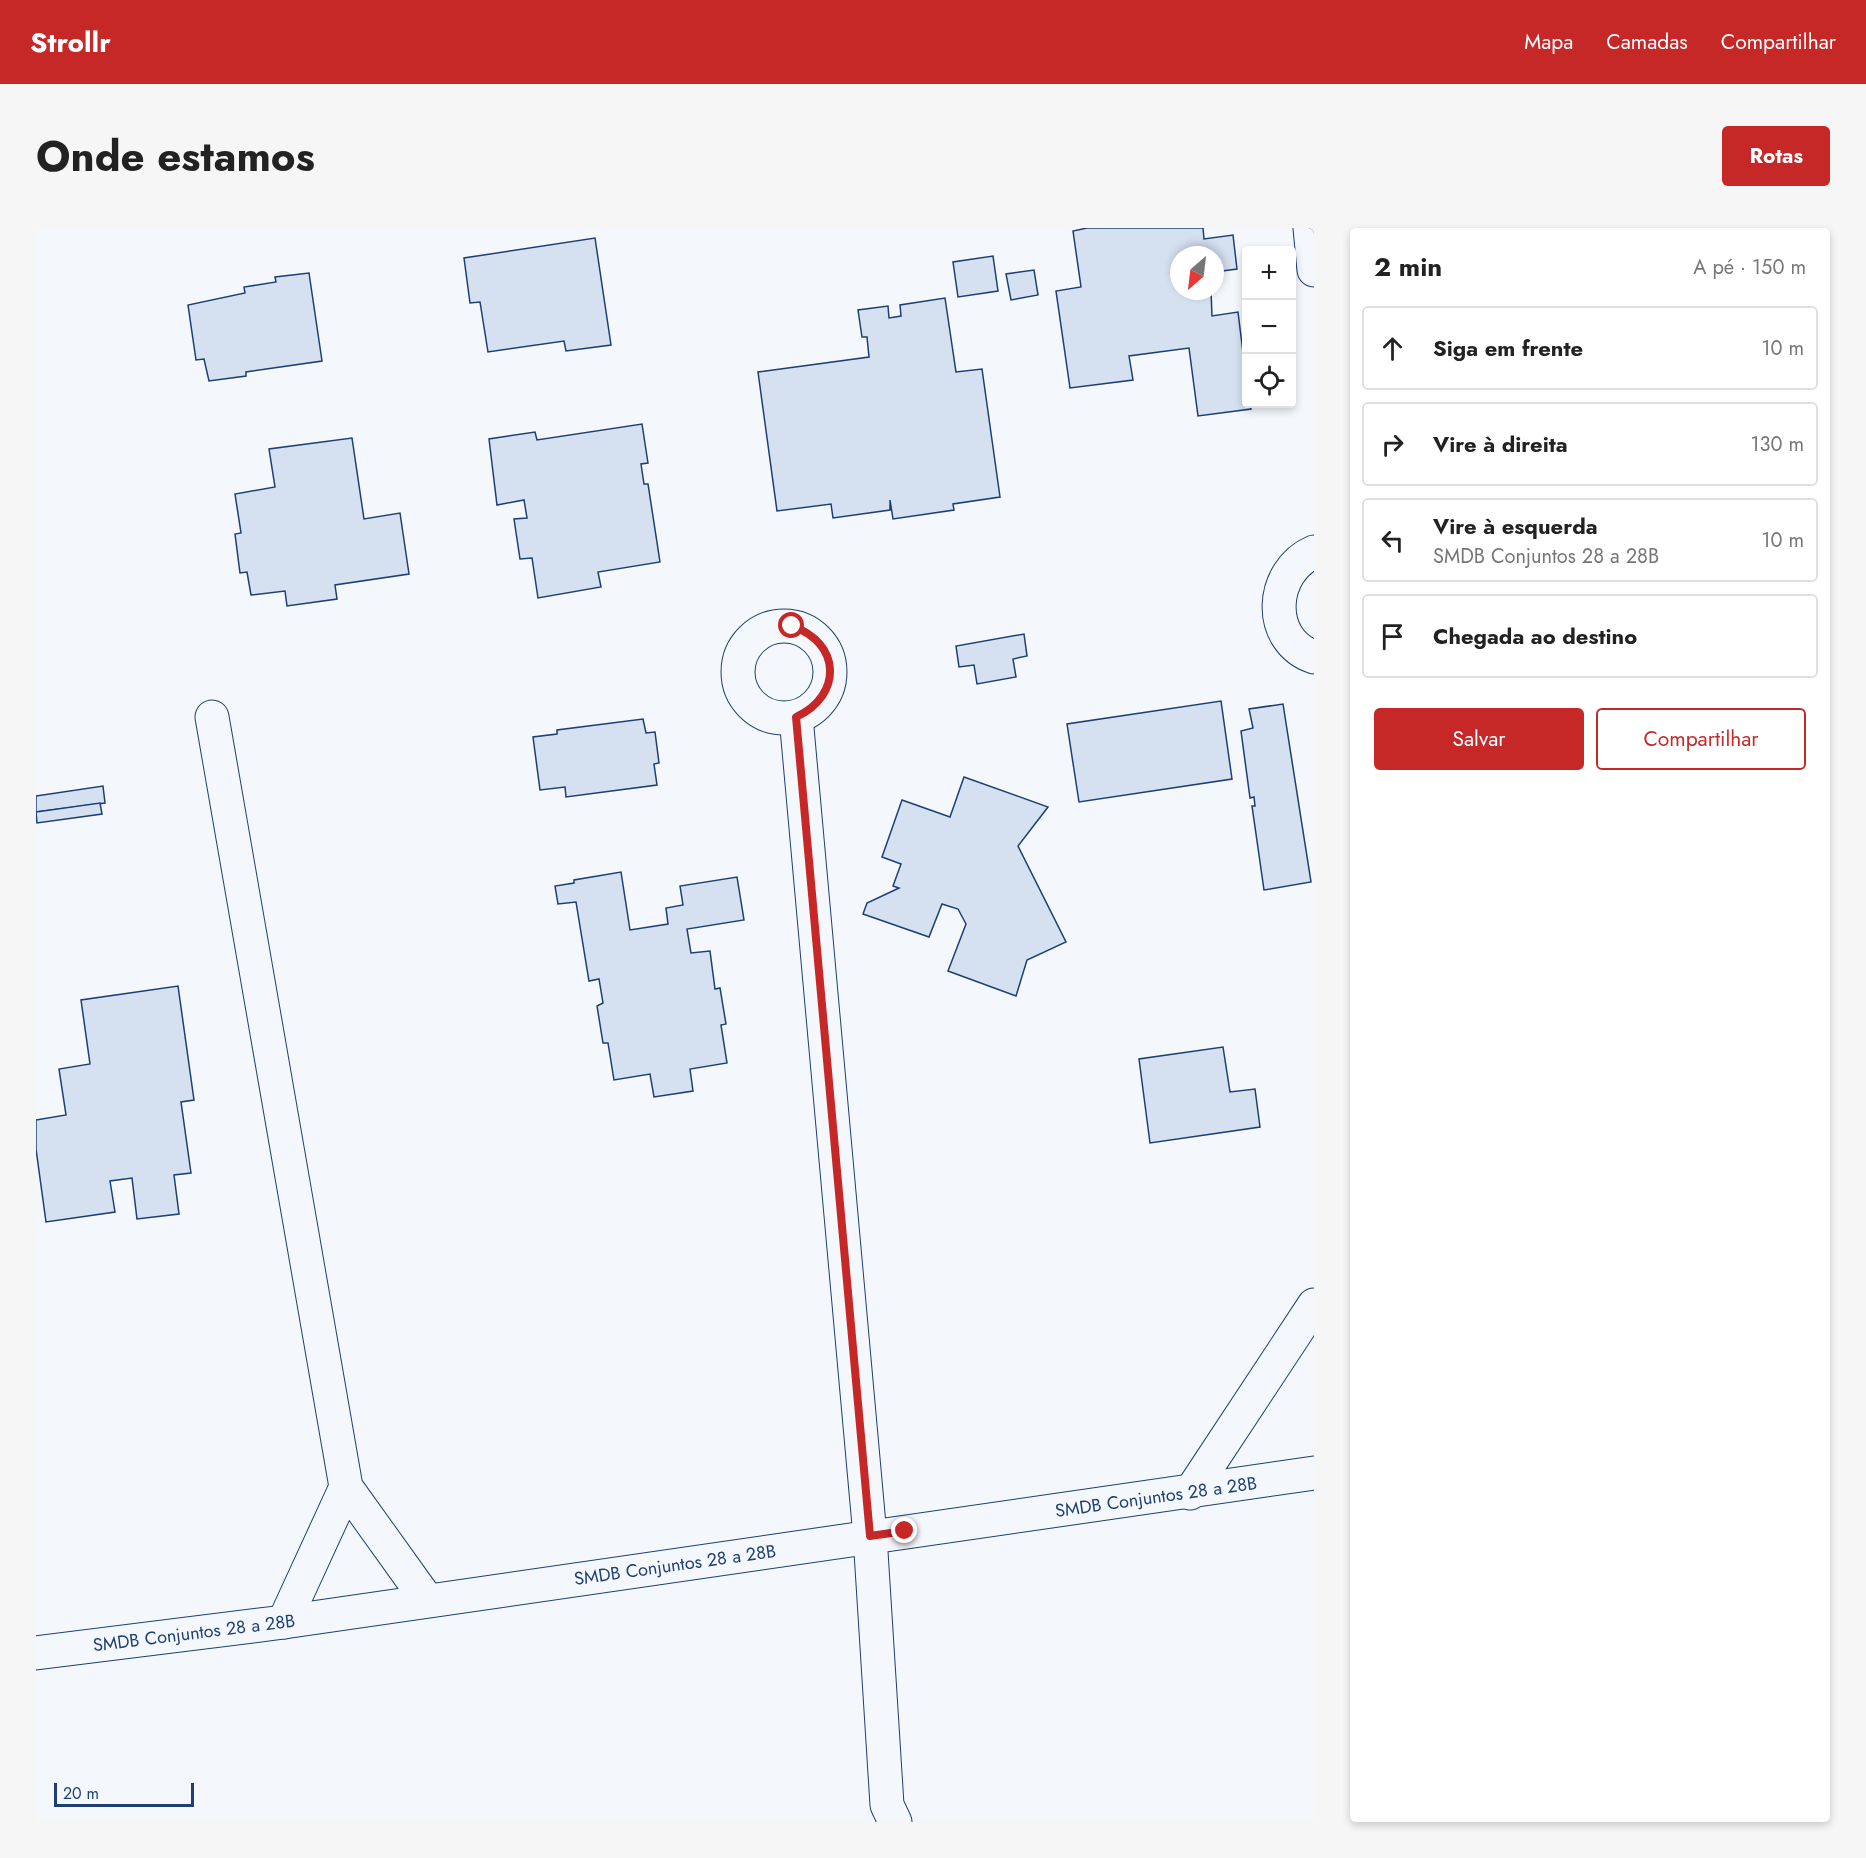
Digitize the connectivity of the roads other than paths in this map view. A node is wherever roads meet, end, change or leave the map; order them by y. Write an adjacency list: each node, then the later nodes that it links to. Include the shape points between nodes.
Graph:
1 (1310, 228): 2 (street)
2 (1314, 270)
3 (1314, 552): 4 (street, via 1290,570 1281,587 1278,607 1282,626 1292,643)
4 (1314, 657)
5 (212, 717): 9 (street)
6 (796, 717): 11 (street)
7 (1314, 1305): 10 (street)
8 (1314, 1473): 10 (street, SMDB Conjuntos 28 a 28B)
9 (346, 1487): 12 (street); 13 (street)
10 (1190, 1493): 11 (street, SMDB Conjuntos 28 a 28B)
11 (870, 1536): 12 (street, SMDB Conjuntos 28 a 28B); 15 (street, via 887,1805)
12 (427, 1600): 13 (street, SMDB Conjuntos 28 a 28B)
13 (284, 1622): 14 (street, SMDB Conjuntos 28 a 28B)
14 (36, 1653)
15 (896, 1822)

